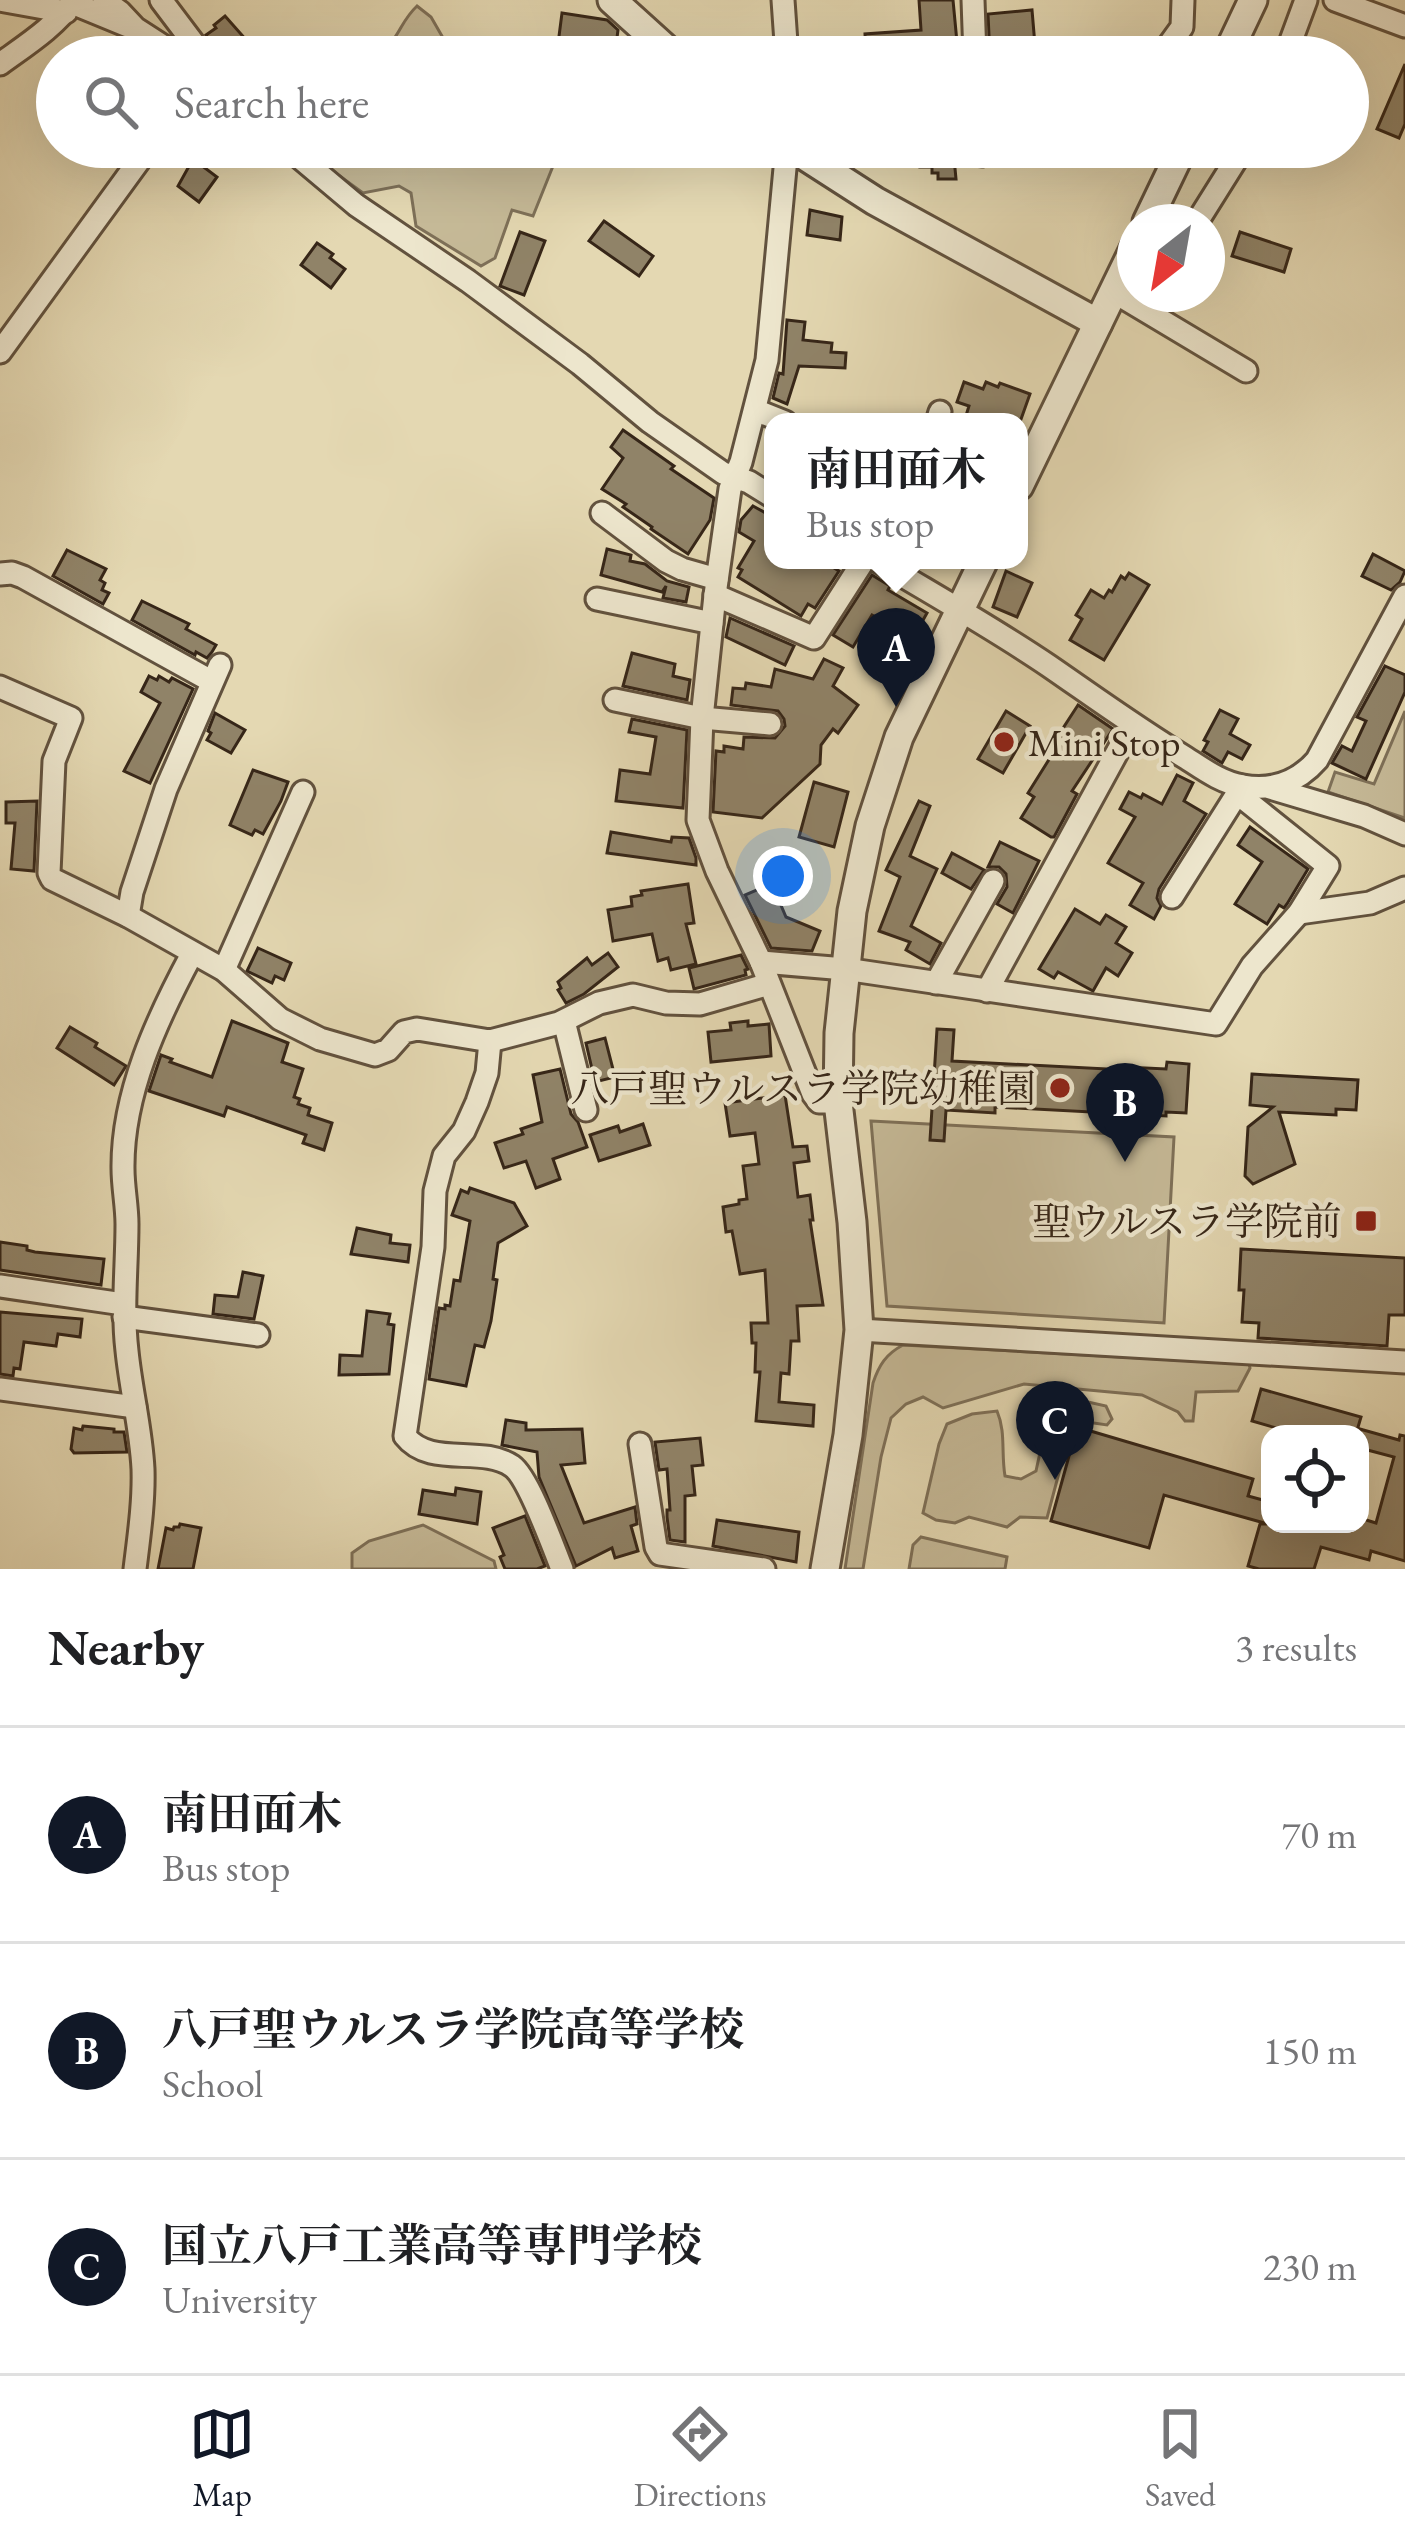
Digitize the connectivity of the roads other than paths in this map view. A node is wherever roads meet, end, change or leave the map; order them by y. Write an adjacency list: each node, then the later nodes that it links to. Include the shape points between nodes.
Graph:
1 (0, 0): 11 (street)
2 (104, 0): 13 (street)
3 (161, 0): 15 (street)
4 (612, 0): 16 (street)
5 (973, 0): 18 (street)
6 (1184, 0): 19 (street)
7 (1253, 0): 20 (street)
8 (1306, 0): 21 (street)
9 (1335, 0): 12 (street)
10 (786, 1): 17 (street)
11 (70, 5): 13 (street); 22 (street)
12 (1405, 26)
13 (135, 28): 14 (street)
14 (147, 36)
15 (188, 36)
16 (652, 36)
17 (787, 36)
18 (974, 36)
19 (1176, 36)
20 (1236, 36)
21 (1293, 36)
22 (0, 64)
23 (134, 168): 36 (street)
24 (312, 168): 41 (street, via 650,422)
25 (787, 168): 38 (street)
26 (822, 168): 35 (street)
27 (1173, 168): 29 (street)
28 (1231, 168): 30 (street)
29 (1156, 204)
30 (1208, 204)
31 (1117, 286): 32 (street)
32 (1114, 292): 33 (street); 35 (street)
33 (1117, 293)
34 (1161, 312): 37 (street)
35 (1098, 322): 40 (street)
36 (0, 352)
37 (1246, 371)
38 (755, 410): 39 (street); 41 (street)
39 (764, 414)
40 (1028, 467)
41 (735, 476): 42 (street); 48 (street)
42 (764, 491)
43 (602, 513): 48 (street)
44 (871, 569): 48 (street, via 814,638)
45 (891, 569): 51 (street)
46 (979, 569): 51 (street)
47 (0, 574): 66 (street, via 23,577 215,673 166,788)
48 (716, 587): 52 (street)
49 (1405, 596): 58 (street, via 1317,760)
50 (597, 599): 52 (street)
51 (959, 610): 57 (street); 69 (street, via 899,737 870,826)
52 (712, 623): 55 (street)
53 (0, 687): 66 (street, via 71,718 50,794 52,879)
54 (615, 700): 55 (street)
55 (702, 718): 56 (street); 68 (street, via 698,820)
56 (770, 724)
57 (1132, 725): 59 (street); 73 (street)
58 (1270, 788): 59 (street); 61 (street)
59 (1240, 790): 64 (street); 65 (street, via 1328,866)
60 (303, 792): 70 (street)
61 (1405, 834)
62 (993, 881): 71 (street)
63 (1405, 888): 65 (street, via 1370,904)
64 (1172, 897)
65 (1299, 913): 73 (street, via 1216,1024)
66 (128, 916): 67 (street)
67 (192, 954): 70 (street); 79 (street, via 150,1042 130,1108)
68 (761, 962): 69 (street); 72 (street)
69 (845, 969): 71 (street); 76 (street)
70 (224, 970): 75 (street, via 280,1019 352,1050 375,1055 417,1029)
71 (936, 983): 73 (street)
72 (769, 984): 74 (street, via 700,1004 633,995); 76 (street, via 812,1094)
73 (987, 991)
74 (564, 1021): 75 (street); 77 (street)
75 (490, 1041): 87 (street, via 478,1102 444,1156 435,1191 406,1436 425,1451 513,1467)
76 (838, 1102): 80 (street)
77 (586, 1110)
78 (0, 1286): 79 (street)
79 (124, 1310): 81 (street); 84 (street)
80 (859, 1330): 82 (street); 89 (street)
81 (258, 1335)
82 (1405, 1362)
83 (0, 1389): 84 (street)
84 (135, 1407): 86 (street, via 143,1471)
85 (640, 1444): 88 (street, via 660,1554)
86 (135, 1569)
87 (562, 1569)
88 (764, 1569)
89 (825, 1569)

